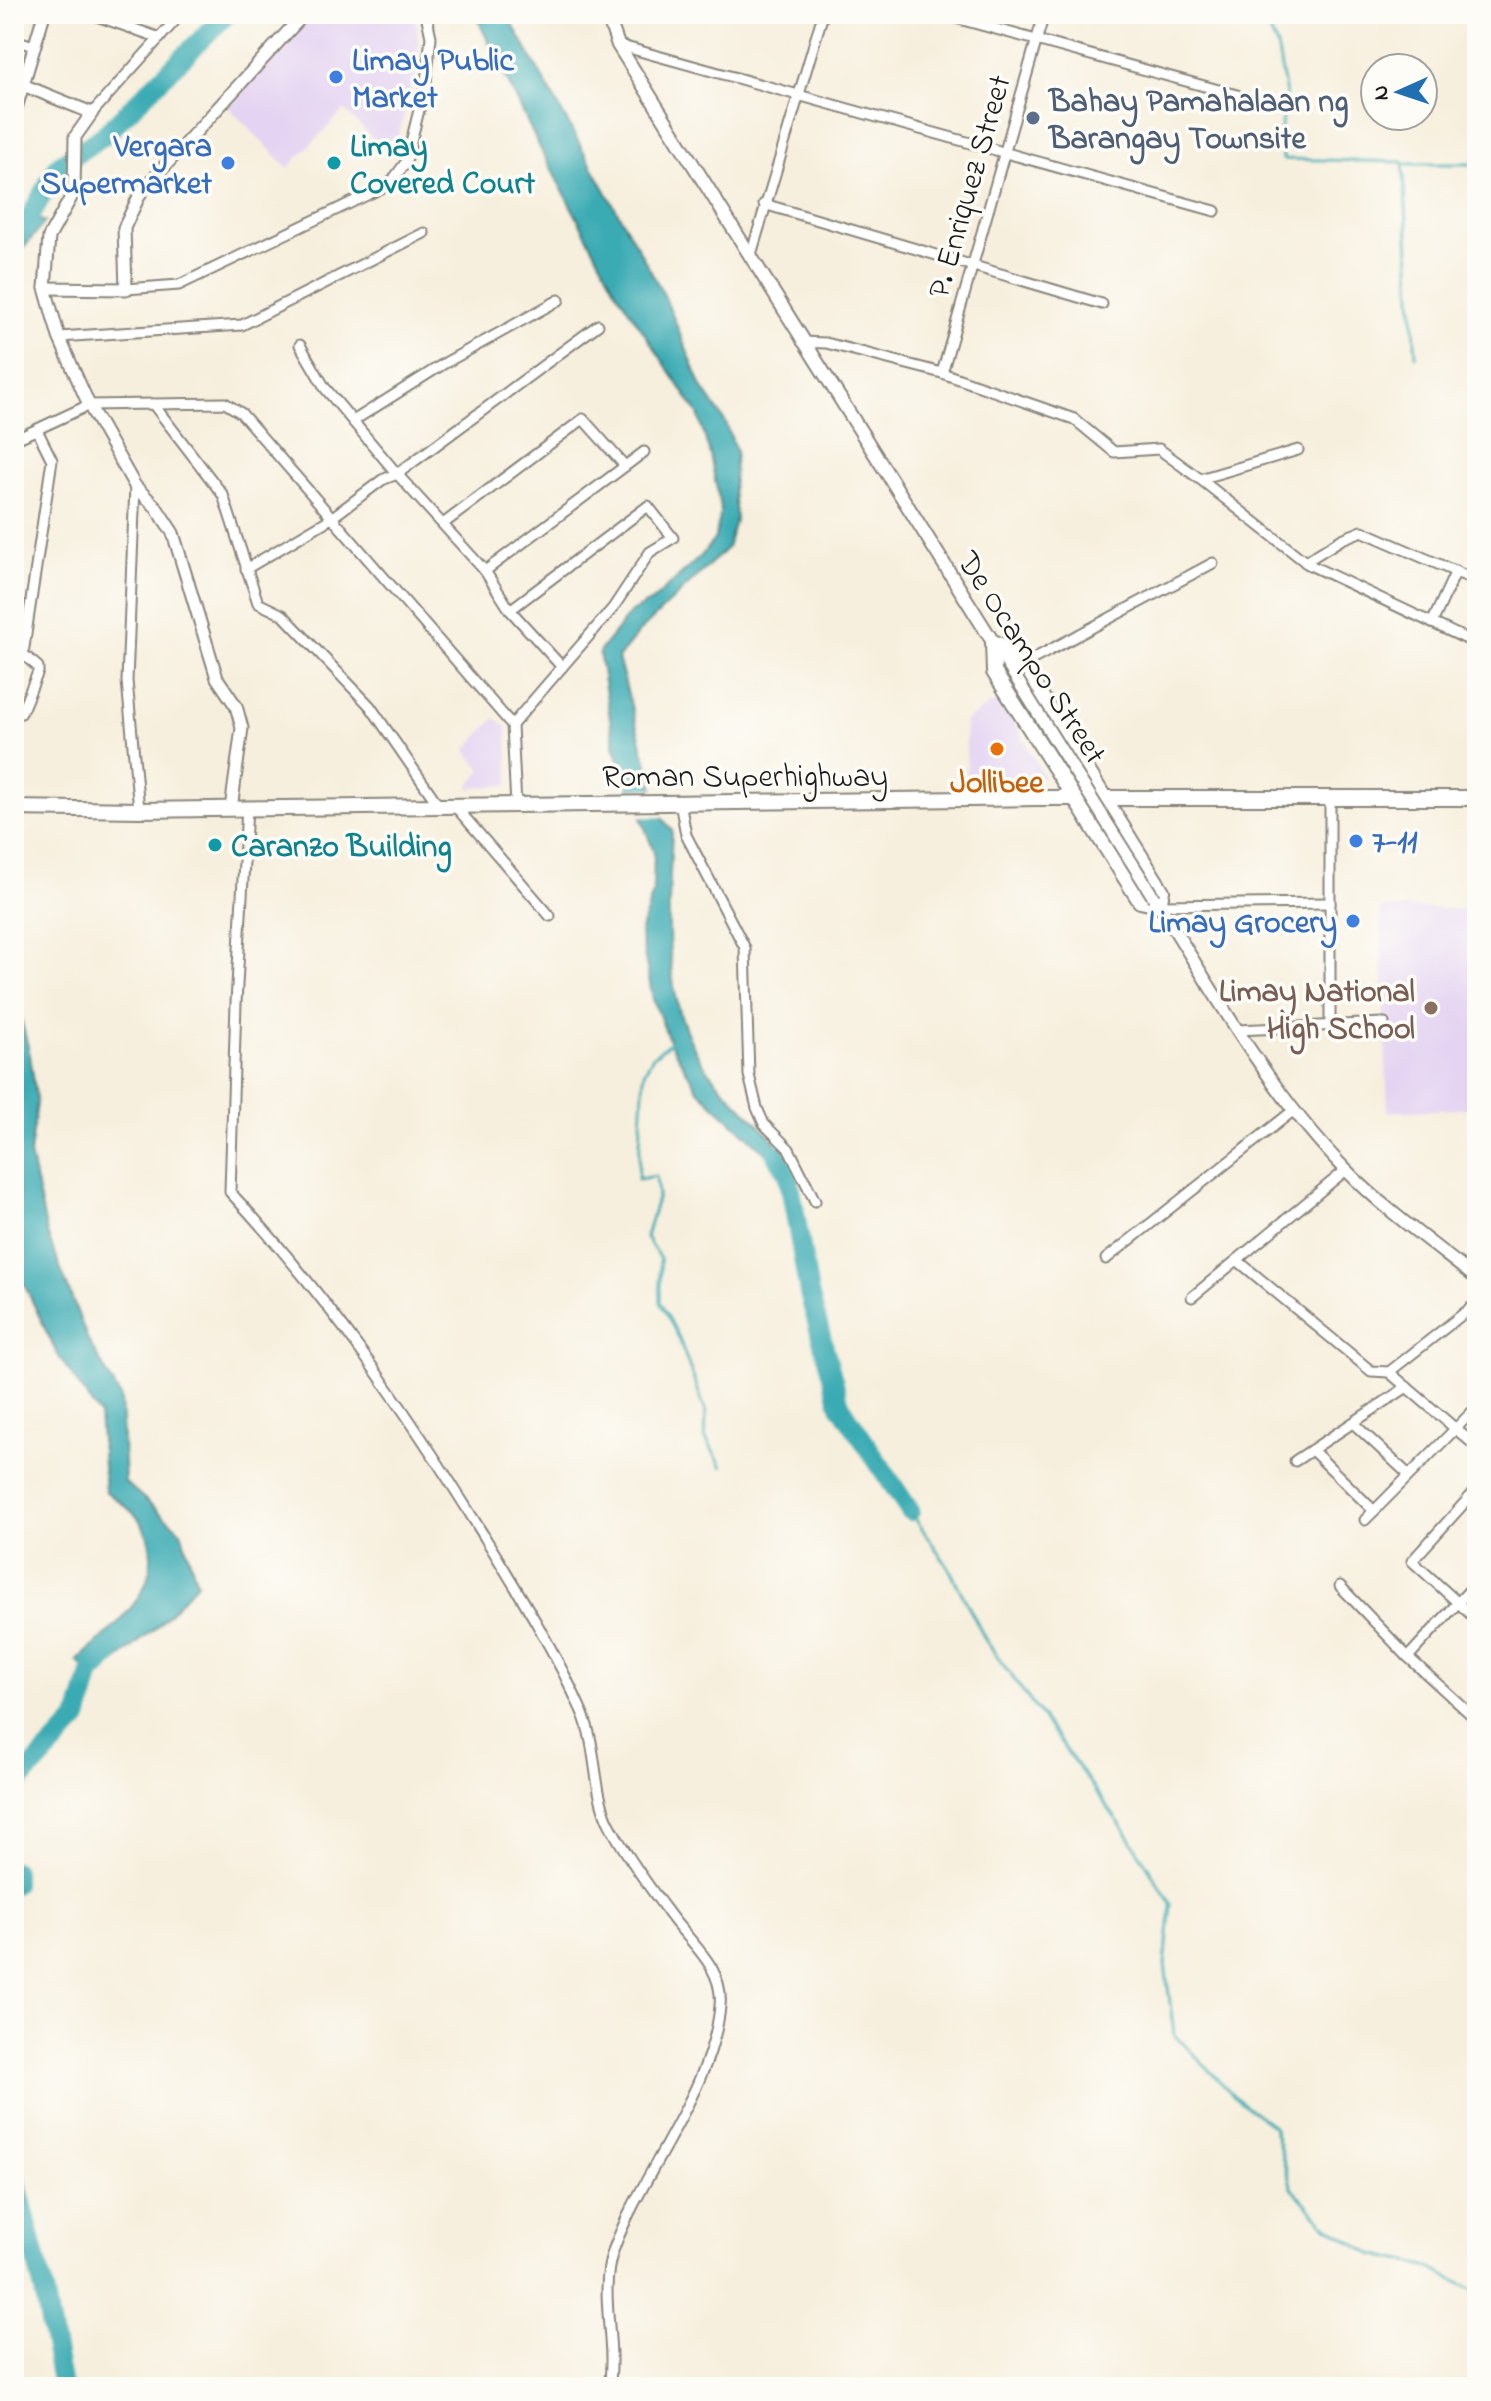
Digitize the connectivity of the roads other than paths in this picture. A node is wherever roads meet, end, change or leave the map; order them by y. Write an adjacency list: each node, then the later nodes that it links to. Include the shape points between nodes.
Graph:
1 (44, 14): 14 (street)
2 (91, 14): 10 (street)
3 (181, 14): 10 (street)
4 (304, 14): 27 (street, via 141,192 124,228)
5 (426, 14): 27 (street, via 431,37 426,82 406,162 390,184 179,285)
6 (607, 14): 13 (main road, De Ocampo Street)
7 (823, 14): 16 (street)
8 (941, 14): 12 (street)
9 (1044, 14): 12 (street, P. Enriquez Street)
10 (160, 38): 18 (street)
11 (14, 40): 14 (street)
12 (1036, 41): 17 (street); 20 (street, P. Enriquez Street)
13 (618, 45): 16 (street); 24 (main road, De Ocampo Street)
14 (34, 46): 15 (street)
15 (23, 85): 18 (street); 19 (street)
16 (797, 94): 20 (street); 21 (street)
17 (1237, 95)
18 (92, 113): 26 (street, via 75,137 74,192 49,237)
19 (14, 115)
20 (1006, 150): 22 (street); 25 (street, P. Enriquez Street)
21 (764, 204): 24 (street); 25 (street)
22 (1215, 211)
23 (424, 233): 31 (street, via 242,325)
24 (750, 258): 32 (main road, De Ocampo Street)
25 (972, 267): 29 (street); 34 (street, P. Enriquez Street)
26 (45, 288): 27 (street); 31 (street)
27 (126, 289)
28 (559, 300): 37 (street)
29 (1102, 304)
30 (598, 325): 43 (street)
31 (59, 337): 36 (street)
32 (802, 342): 34 (street, via 826,343); 56 (main road, De Ocampo Street)
33 (300, 345): 37 (street, via 325,388)
34 (942, 373): 44 (street, via 1074,419 1114,452 1159,449)
35 (153, 404): 36 (street); 46 (street, via 225,403 241,413); 50 (street, via 223,495)
36 (89, 405): 38 (street); 45 (street)
37 (353, 421): 43 (street)
38 (37, 430): 39 (street); 60 (street, via 52,460 23,654 38,672)
39 (14, 440)
40 (1298, 450): 44 (street)
41 (644, 452): 42 (street)
42 (625, 466): 47 (street, via 583,419); 51 (street)
43 (397, 474): 46 (street); 47 (street)
44 (1200, 479): 48 (street)
45 (135, 486): 72 (street, via 173,533 217,678 236,706 242,728); 73 (street, via 127,681)
46 (330, 519): 50 (street); 61 (street)
47 (443, 524): 51 (street)
48 (1305, 562): 52 (street, via 1362,531); 55 (street)
49 (1213, 563): 59 (street)
50 (246, 569): 67 (street, via 258,603 283,615 370,706)
51 (485, 571): 54 (street)
52 (1456, 571): 53 (street); 55 (street)
53 (1477, 581)
54 (510, 610): 58 (street); 58 (street, via 648,506 673,538 650,552 613,608)
55 (1432, 623): 57 (street)
56 (993, 642): 59 (main road, via 1005,645); 65 (main road, via 994,672)
57 (1477, 644)
58 (562, 667): 61 (street)
59 (1017, 669): 64 (main road); 74 (street, De Ocampo Street, bridge)
60 (21, 713)
61 (512, 725): 69 (street)
62 (1330, 797): 63 (main road, Roman Superhighway); 64 (main road, Roman Superhighway); 75 (street)
63 (1477, 798)
64 (1107, 799): 65 (main road, Roman Superhighway); 74 (main road, via 1162,891)
65 (1076, 800): 66 (main road, Roman Superhighway); 74 (main road, via 1140,901)
66 (680, 802): 69 (main road, Roman Superhighway); 82 (street, via 686,835 745,948 749,1075 757,1108 764,1124 789,1149)
67 (439, 806): 68 (main road, Roman Superhighway); 71 (main road, Roman Superhighway)
68 (455, 806): 69 (main road, Roman Superhighway); 76 (street)
69 (516, 806)
70 (14, 808): 73 (main road, Roman Superhighway)
71 (247, 808): 72 (main road, Roman Superhighway); 106 (street, via 230,1192 269,1234 415,1425 497,1557 584,1717 609,1822 673,1919 706,1956 719,1986 721,2005 713,2039 688,2102 613,2250 606,2289)
72 (231, 809): 73 (main road, Roman Superhighway)
73 (139, 810)
74 (1157, 902): 75 (street); 79 (street, De Ocampo Street)
75 (1330, 903): 78 (street)
76 (550, 916)
77 (1384, 1023): 78 (street)
78 (1330, 1027): 79 (street)
79 (1237, 1030): 80 (street, De Ocampo Street)
80 (1294, 1110): 81 (street, De Ocampo Street); 83 (street)
81 (1346, 1170): 84 (street); 85 (street, De Ocampo Street)
82 (815, 1201)
83 (1106, 1259)
84 (1237, 1260): 86 (street); 88 (street, via 1371,1371)
85 (1477, 1279)
86 (1192, 1297)
87 (1477, 1303): 88 (street)
88 (1389, 1372): 89 (street)
89 (1407, 1387): 91 (street); 92 (street)
90 (1477, 1407): 92 (street)
91 (1354, 1424): 94 (street); 96 (street)
92 (1456, 1428): 93 (street); 96 (street)
93 (1477, 1447)
94 (1312, 1450): 95 (street); 98 (street)
95 (1295, 1461)
96 (1409, 1475): 98 (street)
97 (1477, 1489): 102 (street, via 1412,1561)
98 (1374, 1511): 99 (street)
99 (1365, 1520)
100 (1477, 1582): 102 (street)
101 (1340, 1586): 104 (street)
102 (1458, 1602): 103 (street); 104 (street)
103 (1477, 1620)
104 (1408, 1657): 105 (street)
105 (1477, 1720)
106 (609, 2387)

